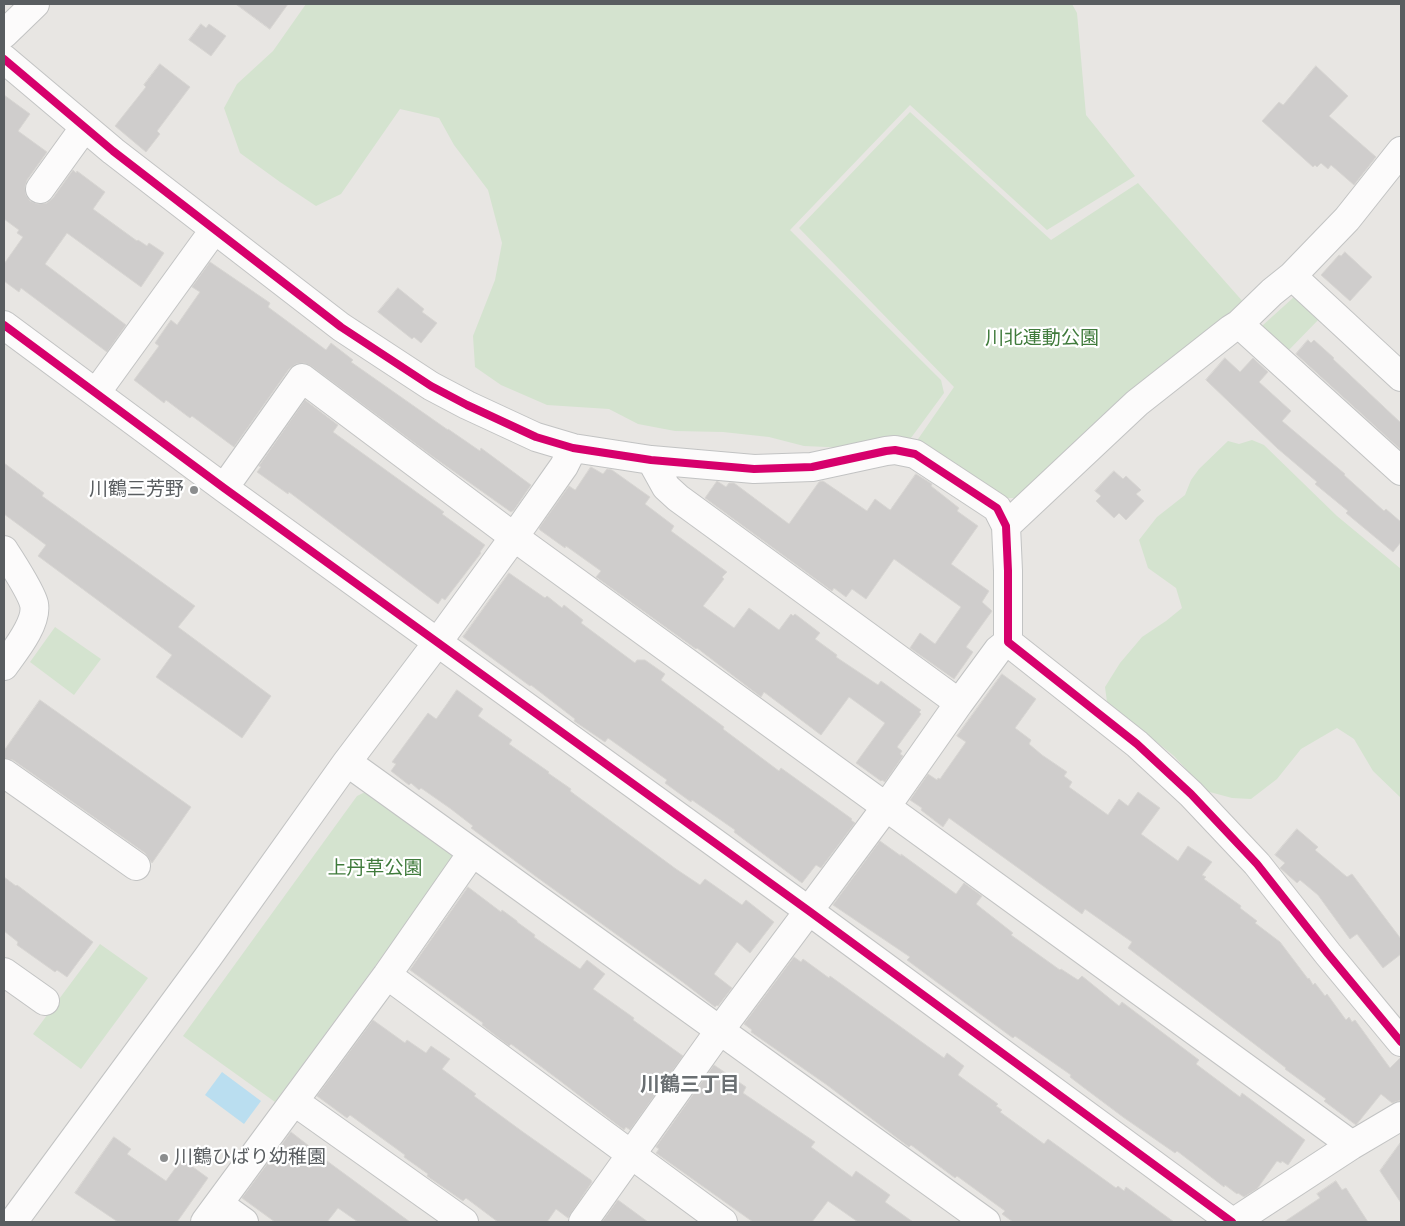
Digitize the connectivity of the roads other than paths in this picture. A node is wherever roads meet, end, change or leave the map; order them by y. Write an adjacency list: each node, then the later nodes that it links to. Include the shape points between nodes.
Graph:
1 (36, 4): 2 (street)
2 (4, 34)
3 (4, 59): 4 (street)
4 (84, 128): 6 (street); 7 (street)
5 (1401, 151): 8 (street, via 1348,219)
6 (40, 189)
7 (214, 230): 12 (street); 13 (street, via 341,327 432,386 536,437)
8 (1292, 276): 9 (street); 11 (street)
9 (1239, 324): 15 (street); 17 (street, via 1137,403)
10 (4, 325): 12 (street)
11 (1401, 377)
12 (96, 393): 16 (street)
13 (572, 448): 14 (street); 18 (street, via 564,466)
14 (651, 460): 17 (street, via 785,469 812,467 886,451 908,452 997,508); 23 (street, via 666,487 678,498)
15 (1401, 471)
16 (224, 488): 18 (street, via 302,378); 21 (street)
17 (1006, 526): 20 (street)
18 (514, 537): 21 (street); 26 (street)
19 (4, 550): 22 (street, via 35,605 24,637)
20 (1008, 642): 23 (street, via 998,650); 34 (street, via 1137,744 1191,794 1257,864)
21 (437, 643): 24 (street); 29 (street)
22 (4, 666)
23 (959, 703): 26 (street)
24 (346, 762): 27 (street); 40 (street)
25 (4, 773): 28 (street)
26 (886, 807): 29 (street); 37 (street)
27 (472, 853): 31 (street); 33 (street)
28 (136, 866)
29 (809, 911): 33 (street); 46 (street)
30 (4, 972): 32 (street)
31 (387, 975): 35 (street); 38 (street)
32 (45, 1001)
33 (720, 1030): 38 (street); 45 (street)
34 (1401, 1042)
35 (295, 1102): 39 (street); 42 (street)
36 (1401, 1116): 37 (street)
37 (1352, 1145): 46 (street)
38 (632, 1154): 43 (street); 44 (street)
39 (212, 1213): 41 (street)
40 (24, 1218)
41 (244, 1222)
42 (464, 1222)
43 (583, 1222)
44 (723, 1222)
45 (986, 1222)
46 (1233, 1222)

